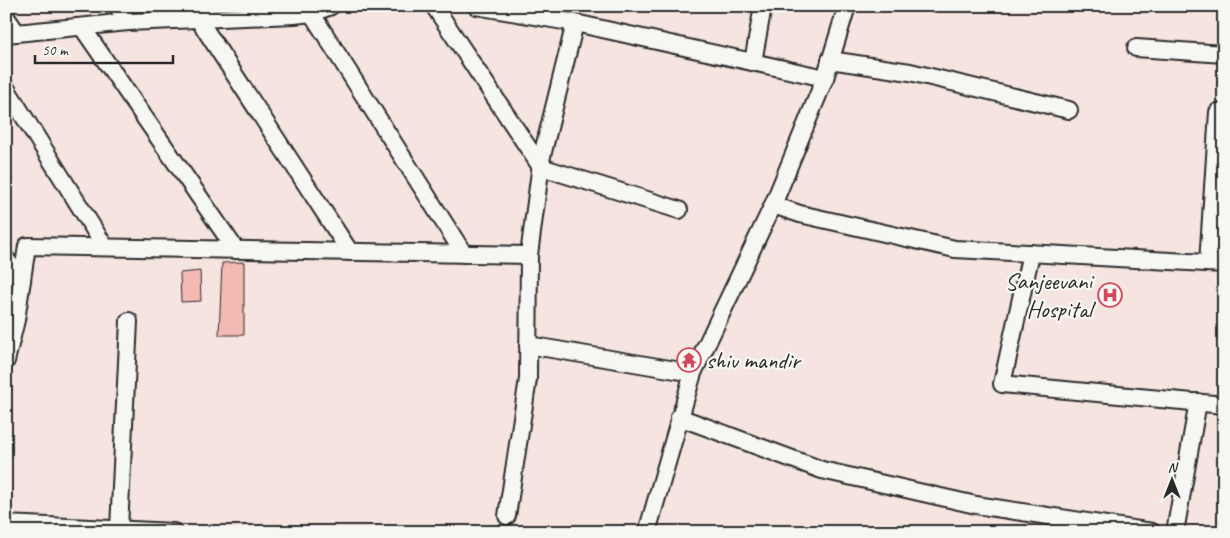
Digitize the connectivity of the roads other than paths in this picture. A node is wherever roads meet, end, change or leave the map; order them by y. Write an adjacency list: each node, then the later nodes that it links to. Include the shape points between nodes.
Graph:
1 (117, 6): 10 (street)
2 (331, 6): 7 (street)
3 (434, 6): 22 (street)
4 (476, 6): 11 (street)
5 (763, 6): 17 (street)
6 (847, 6): 16 (street)
7 (310, 9): 8 (street); 29 (street)
8 (202, 13): 10 (street); 27 (street)
9 (6, 17): 13 (street)
10 (128, 22): 12 (street)
11 (575, 24): 17 (street); 22 (street)
12 (82, 26): 13 (street); 26 (street)
13 (12, 33)
14 (1136, 48): 15 (street)
15 (1224, 54)
16 (830, 60): 18 (street); 20 (street, via 910,72)
17 (753, 62): 18 (street)
18 (825, 78): 23 (street)
19 (6, 88): 25 (street)
20 (1069, 110)
21 (1218, 112): 32 (street)
22 (541, 167): 24 (street); 30 (street)
23 (773, 205): 28 (street, via 955,249); 38 (street)
24 (678, 210)
25 (105, 247): 26 (street); 33 (street, via 27,246)
26 (236, 250): 27 (street)
27 (350, 252): 29 (street)
28 (1031, 253): 32 (street); 39 (street, via 1002,384)
29 (464, 254): 30 (street)
30 (528, 255): 36 (street)
31 (6, 259): 33 (street)
32 (1216, 263)
33 (22, 282): 34 (street)
34 (11, 320): 37 (street)
35 (130, 321): 44 (street)
36 (528, 345): 38 (street); 42 (street, via 528,379)
37 (6, 361)
38 (693, 373): 41 (street)
39 (1198, 402): 40 (street); 48 (street)
40 (1224, 405)
41 (678, 417): 46 (street); 47 (street, via 822,470 976,505)
42 (506, 516)
43 (6, 524): 44 (street)
44 (119, 529): 45 (street)
45 (174, 532)
46 (647, 532)
47 (1152, 532)
48 (1175, 532)

